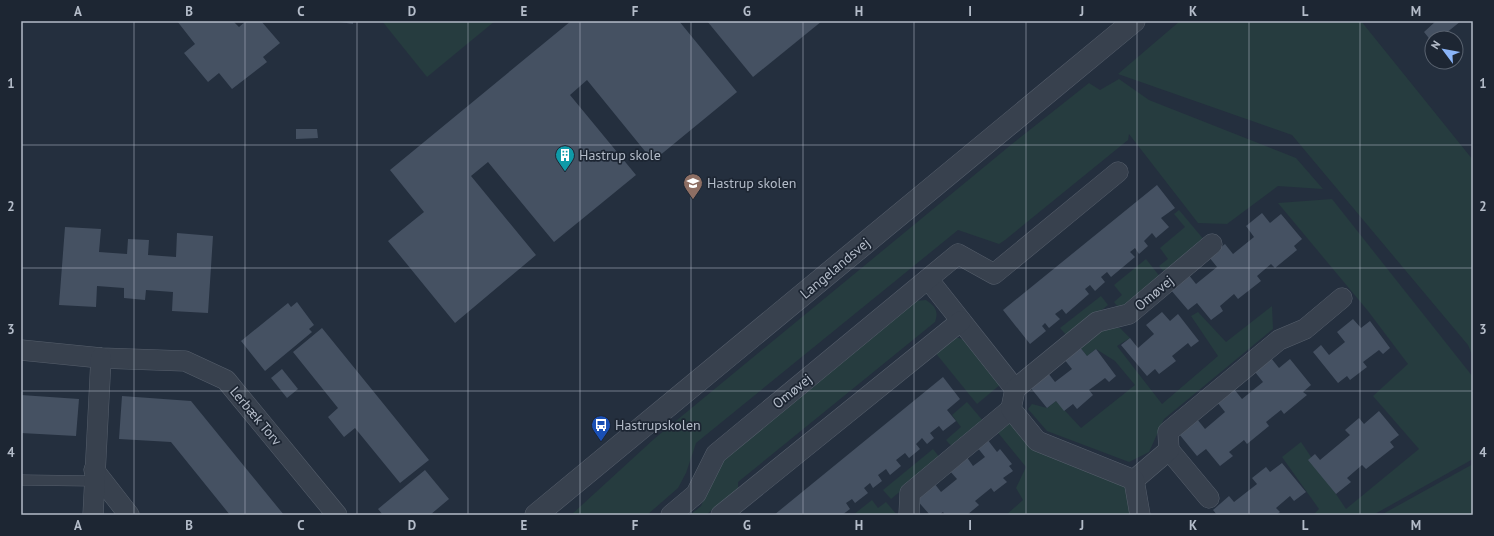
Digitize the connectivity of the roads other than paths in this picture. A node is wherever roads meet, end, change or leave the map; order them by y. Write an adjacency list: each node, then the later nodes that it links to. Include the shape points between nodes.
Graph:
1 (1134, 21): 19 (street, Langelandsvej)
2 (1118, 172): 4 (street, Omøvej, via 994,274 958,254)
3 (1212, 244): 9 (street, Omøvej, via 1129,314 1097,322)
4 (928, 279): 6 (street); 20 (street, Omøvej, via 716,454 696,494)
5 (1342, 298): 11 (street, via 1305,329 1279,340 1168,432)
6 (961, 321): 9 (street); 21 (street)
7 (21, 350): 8 (street, Lerbæk Torv)
8 (101, 358): 12 (street); 18 (street, Lerbæk Torv, via 185,361 226,380)
9 (1015, 389): 10 (street)
10 (1011, 409): 14 (street, via 1037,441); 22 (street, via 910,493)
11 (1169, 450): 14 (street); 15 (street)
12 (94, 475): 13 (lane); 16 (street); 17 (street)
13 (21, 480)
14 (1134, 480): 23 (street)
15 (1209, 498)
16 (93, 515)
17 (129, 515)
18 (337, 515)
19 (536, 515)
20 (671, 515)
21 (721, 515)
22 (909, 515)
23 (1140, 515)

